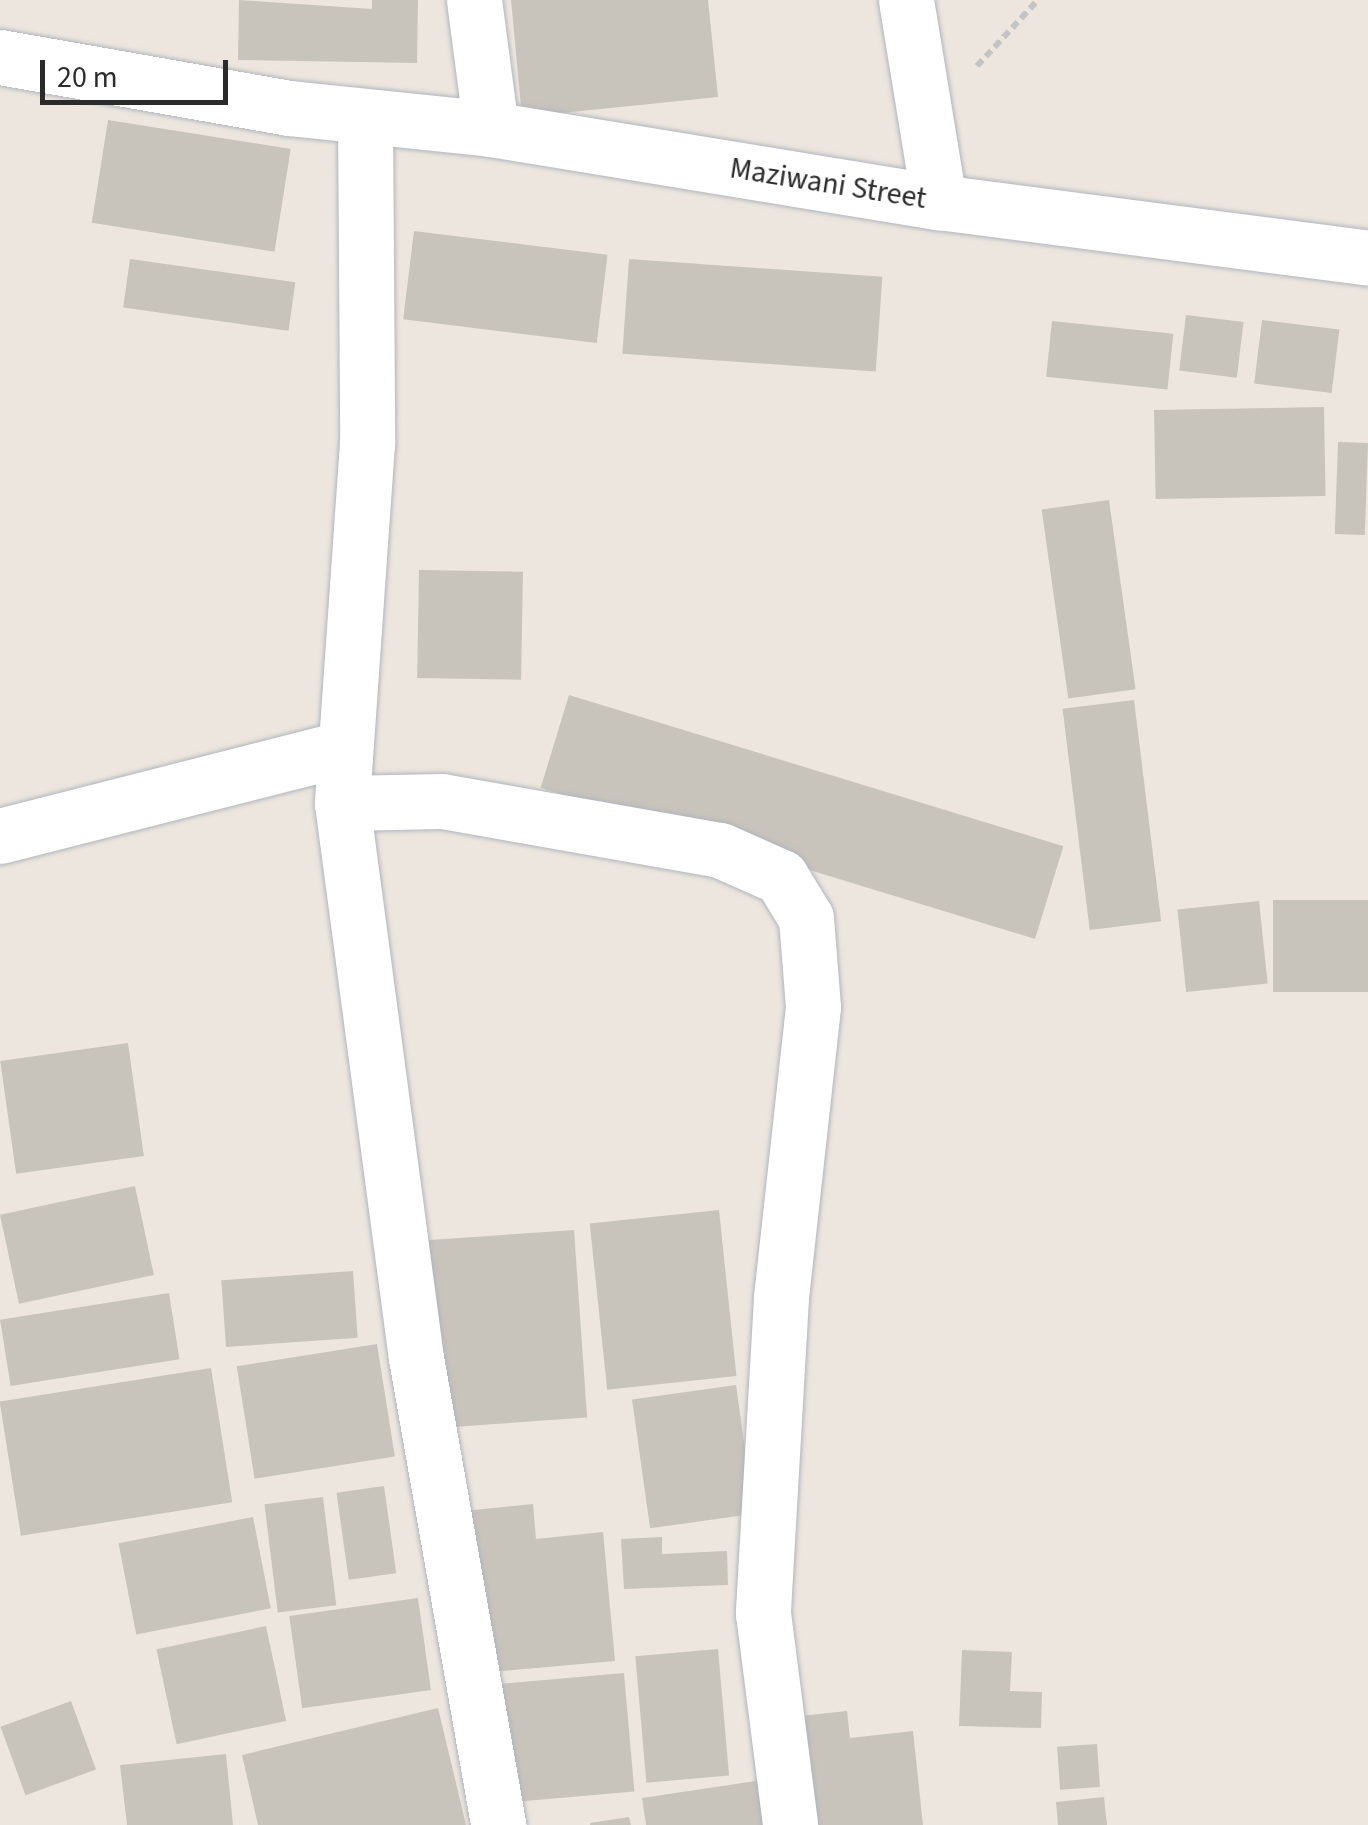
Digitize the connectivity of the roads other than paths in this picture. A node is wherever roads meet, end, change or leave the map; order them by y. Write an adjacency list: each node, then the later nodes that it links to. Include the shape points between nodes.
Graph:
1 (474, 0): 5 (street)
2 (906, 0): 6 (street)
3 (0, 57): 4 (street, Maziwani Street)
4 (365, 116): 5 (street, Maziwani Street); 8 (street, via 367,443)
5 (490, 129): 6 (street, Maziwani Street)
6 (939, 202): 7 (street, Maziwani Street)
7 (1368, 258)
8 (344, 748): 9 (street); 10 (street)
9 (342, 803): 11 (street, via 416,1358); 12 (street, via 481,806 720,850 780,877 806,918 812,1007 781,1298 763,1613)
10 (0, 836)
11 (498, 1825)
12 (790, 1825)

